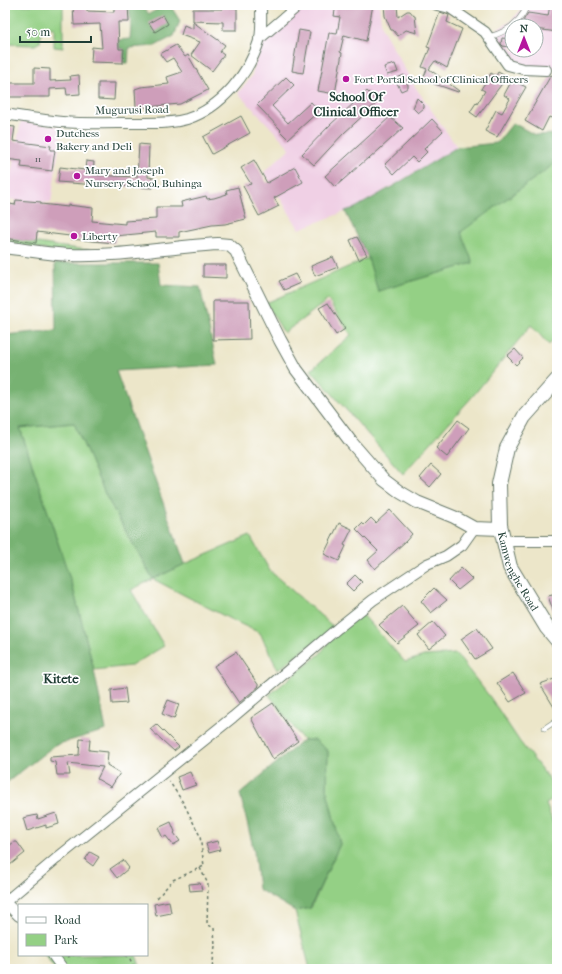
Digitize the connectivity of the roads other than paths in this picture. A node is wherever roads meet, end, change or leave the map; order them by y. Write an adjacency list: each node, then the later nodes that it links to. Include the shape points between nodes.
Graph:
1 (261, 5): 6 (street, Mugurusi Road)
2 (299, 5): 6 (street)
3 (437, 5): 5 (street, via 450,8 485,32)
4 (527, 5): 5 (lane, via 516,22 501,33)
5 (488, 37): 7 (street, via 508,65 523,69)
6 (259, 39): 8 (street, Mugurusi Road, via 242,75 230,90 208,108 186,119 164,123 96,123 63,122)
7 (546, 70)
8 (5, 114)
9 (5, 247): 11 (street, via 90,254 218,244 232,247 296,369 351,442 384,480 400,492)
10 (557, 380): 12 (main road, Kamwenghe Road, via 524,417 507,448 499,484)
11 (474, 528): 12 (street); 17 (street, via 462,545 446,556 427,564 373,600 244,709)
12 (501, 530): 13 (street); 14 (main road, Kamwenghe Road, via 510,568)
13 (557, 541)
14 (557, 640)
15 (557, 720): 16 (lane)
16 (545, 728)
17 (5, 902): 18 (street)
18 (18, 915)
19 (54, 956): 20 (street)
20 (63, 969)

